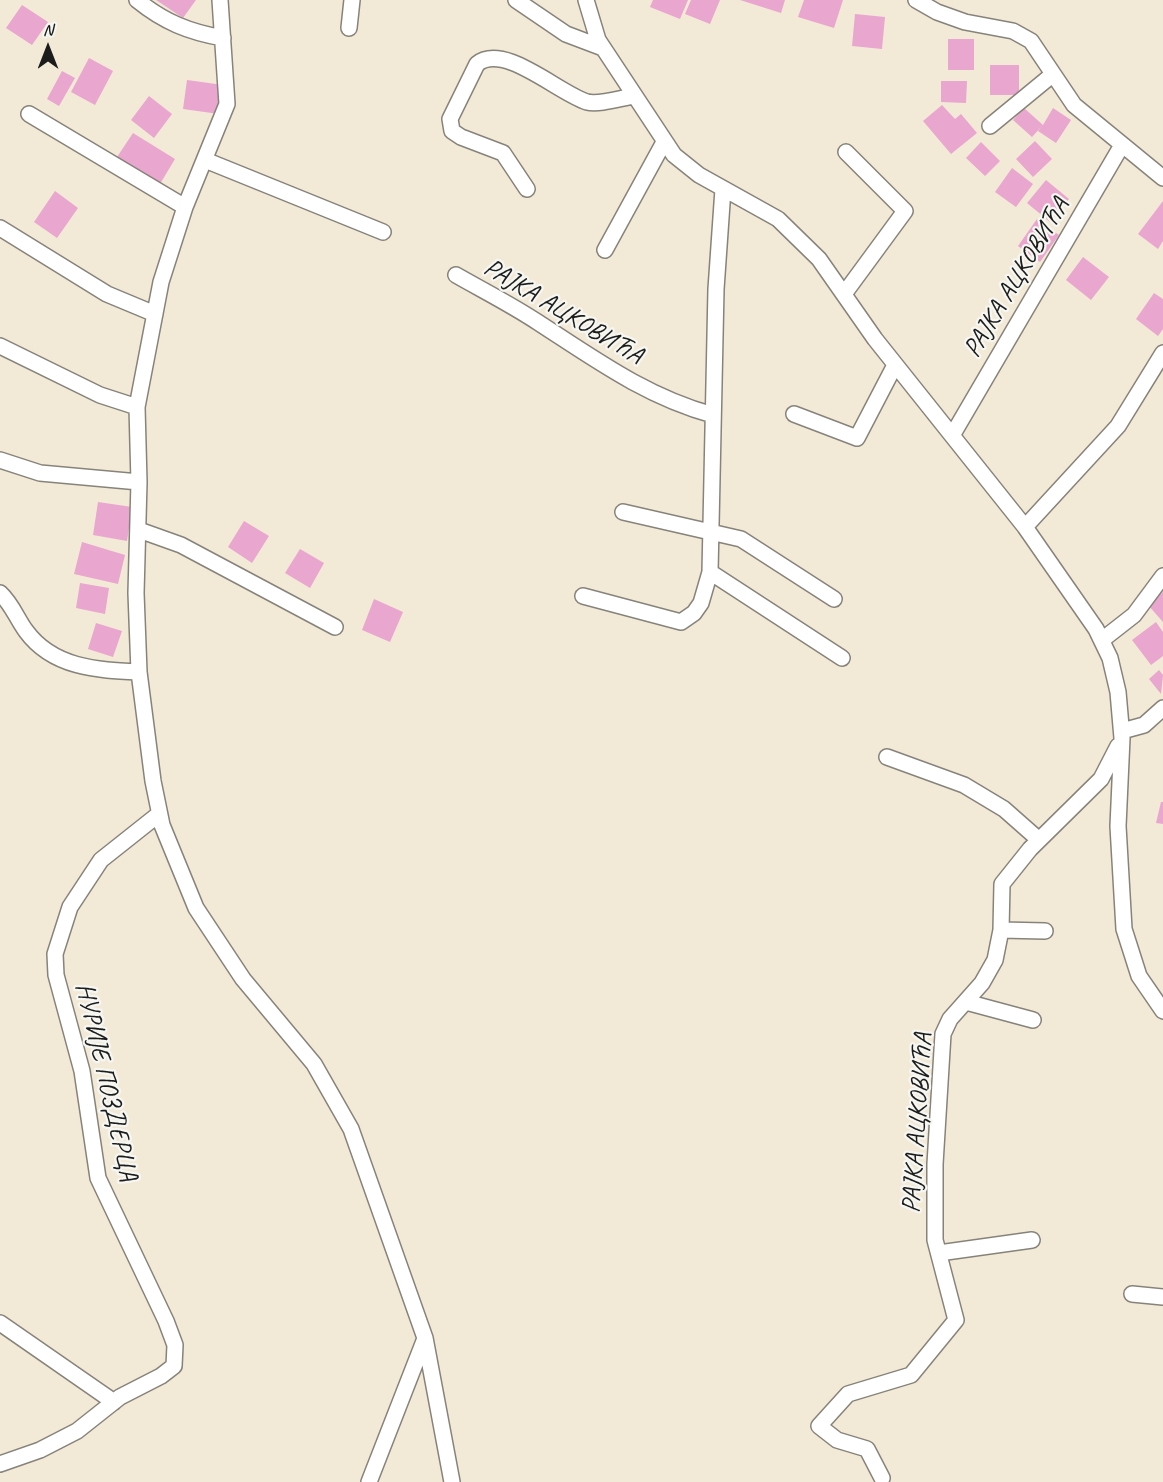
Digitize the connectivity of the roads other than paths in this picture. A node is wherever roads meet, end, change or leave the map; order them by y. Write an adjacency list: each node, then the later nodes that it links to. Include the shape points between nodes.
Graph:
1 (137, 0): 8 (street, via 171,24)
2 (220, 0): 8 (street)
3 (352, 0): 7 (street)
4 (516, 0): 9 (street, via 566,34)
5 (586, 0): 9 (street)
6 (916, 0): 10 (street, via 955,18 1023,35)
7 (349, 28)
8 (223, 38): 17 (street, via 227,104)
9 (603, 48): 11 (street)
10 (1052, 75): 13 (street); 15 (street, via 1074,105)
11 (634, 96): 14 (street); 19 (street, via 589,103 503,58 484,58 477,64 450,119 452,131 503,153)
12 (29, 114): 21 (street)
13 (990, 126)
14 (664, 142): 20 (street, via 686,165); 24 (street)
15 (1122, 145): 18 (street); 34 (street, РАЈКА АЦКОВИЋА)
16 (846, 152): 26 (street, via 905,211)
17 (205, 160): 21 (street); 23 (street)
18 (1163, 178)
19 (527, 189)
20 (723, 189): 26 (street, via 792,230); 33 (street)
21 (185, 207): 27 (street, via 160,282)
22 (0, 228): 27 (street, via 107,294)
23 (383, 232)
24 (605, 250)
25 (456, 275): 33 (street, РАЈКА АЦКОВИЋА, via 511,305 621,377 674,403)
26 (844, 294): 30 (street)
27 (155, 314): 31 (street)
28 (0, 346): 31 (street, via 100,395)
29 (1163, 353): 38 (street, via 1118,426)
30 (895, 365): 32 (street, via 857,438); 34 (street)
31 (137, 406): 36 (street)
32 (794, 414)
33 (713, 415): 40 (street)
34 (953, 434): 38 (street)
35 (0, 460): 36 (street, via 40,473)
36 (139, 482): 39 (street)
37 (623, 512): 40 (street)
38 (1025, 527): 47 (street)
39 (139, 530): 46 (street, via 181,545); 49 (street)
40 (712, 532): 41 (street); 45 (street, via 741,539)
41 (710, 572): 44 (street, via 701,603 681,622); 48 (street)
42 (1163, 576): 47 (street, via 1134,615)
43 (0, 593): 49 (street, via 28,633 57,660 104,671)
44 (583, 596)
45 (834, 599)
46 (335, 627)
47 (1102, 640): 51 (street, via 1117,682)
48 (842, 658)
49 (139, 672): 53 (street)
50 (1163, 708): 51 (street, via 1144,725)
51 (1122, 734): 54 (street, РАЈКА АЦКОВИЋА, via 1101,779); 58 (street, via 1118,826 1124,929 1138,976)
52 (887, 757): 54 (street, via 964,785 1004,809)
53 (159, 814): 65 (street, via 188,892 212,936 256,996 305,1051 345,1115); 66 (street, НУРИЈЕ ПОЗДЕРЦА, via 101,860 70,907 55,954 56,975 82,1071 98,1178 146,1274 175,1345 174,1366)
54 (1038, 840): 55 (street, РАЈКА АЦКОВИЋА, via 1002,884)
55 (1001, 930): 56 (street); 57 (street, РАЈКА АЦКОВИЋА, via 995,960)
56 (1046, 931)
57 (966, 1002): 59 (street); 61 (street, РАЈКА АЦКОВИЋА, via 950,1019 942,1043 935,1188 935,1240)
58 (1163, 1011)
59 (1033, 1020)
60 (1032, 1240): 61 (street)
61 (939, 1253): 68 (street, РАЈКА АЦКОВИЋА, via 956,1320 911,1375 848,1394 819,1426 837,1440 867,1449)
62 (1132, 1294): 63 (street)
63 (1163, 1297)
64 (0, 1323): 66 (street)
65 (425, 1338): 69 (street); 70 (street)
66 (114, 1402): 67 (street, НУРИЈЕ ПОЗДЕРЦА, via 77,1431)
67 (0, 1464)
68 (882, 1478)
69 (369, 1482)
70 (452, 1482)

